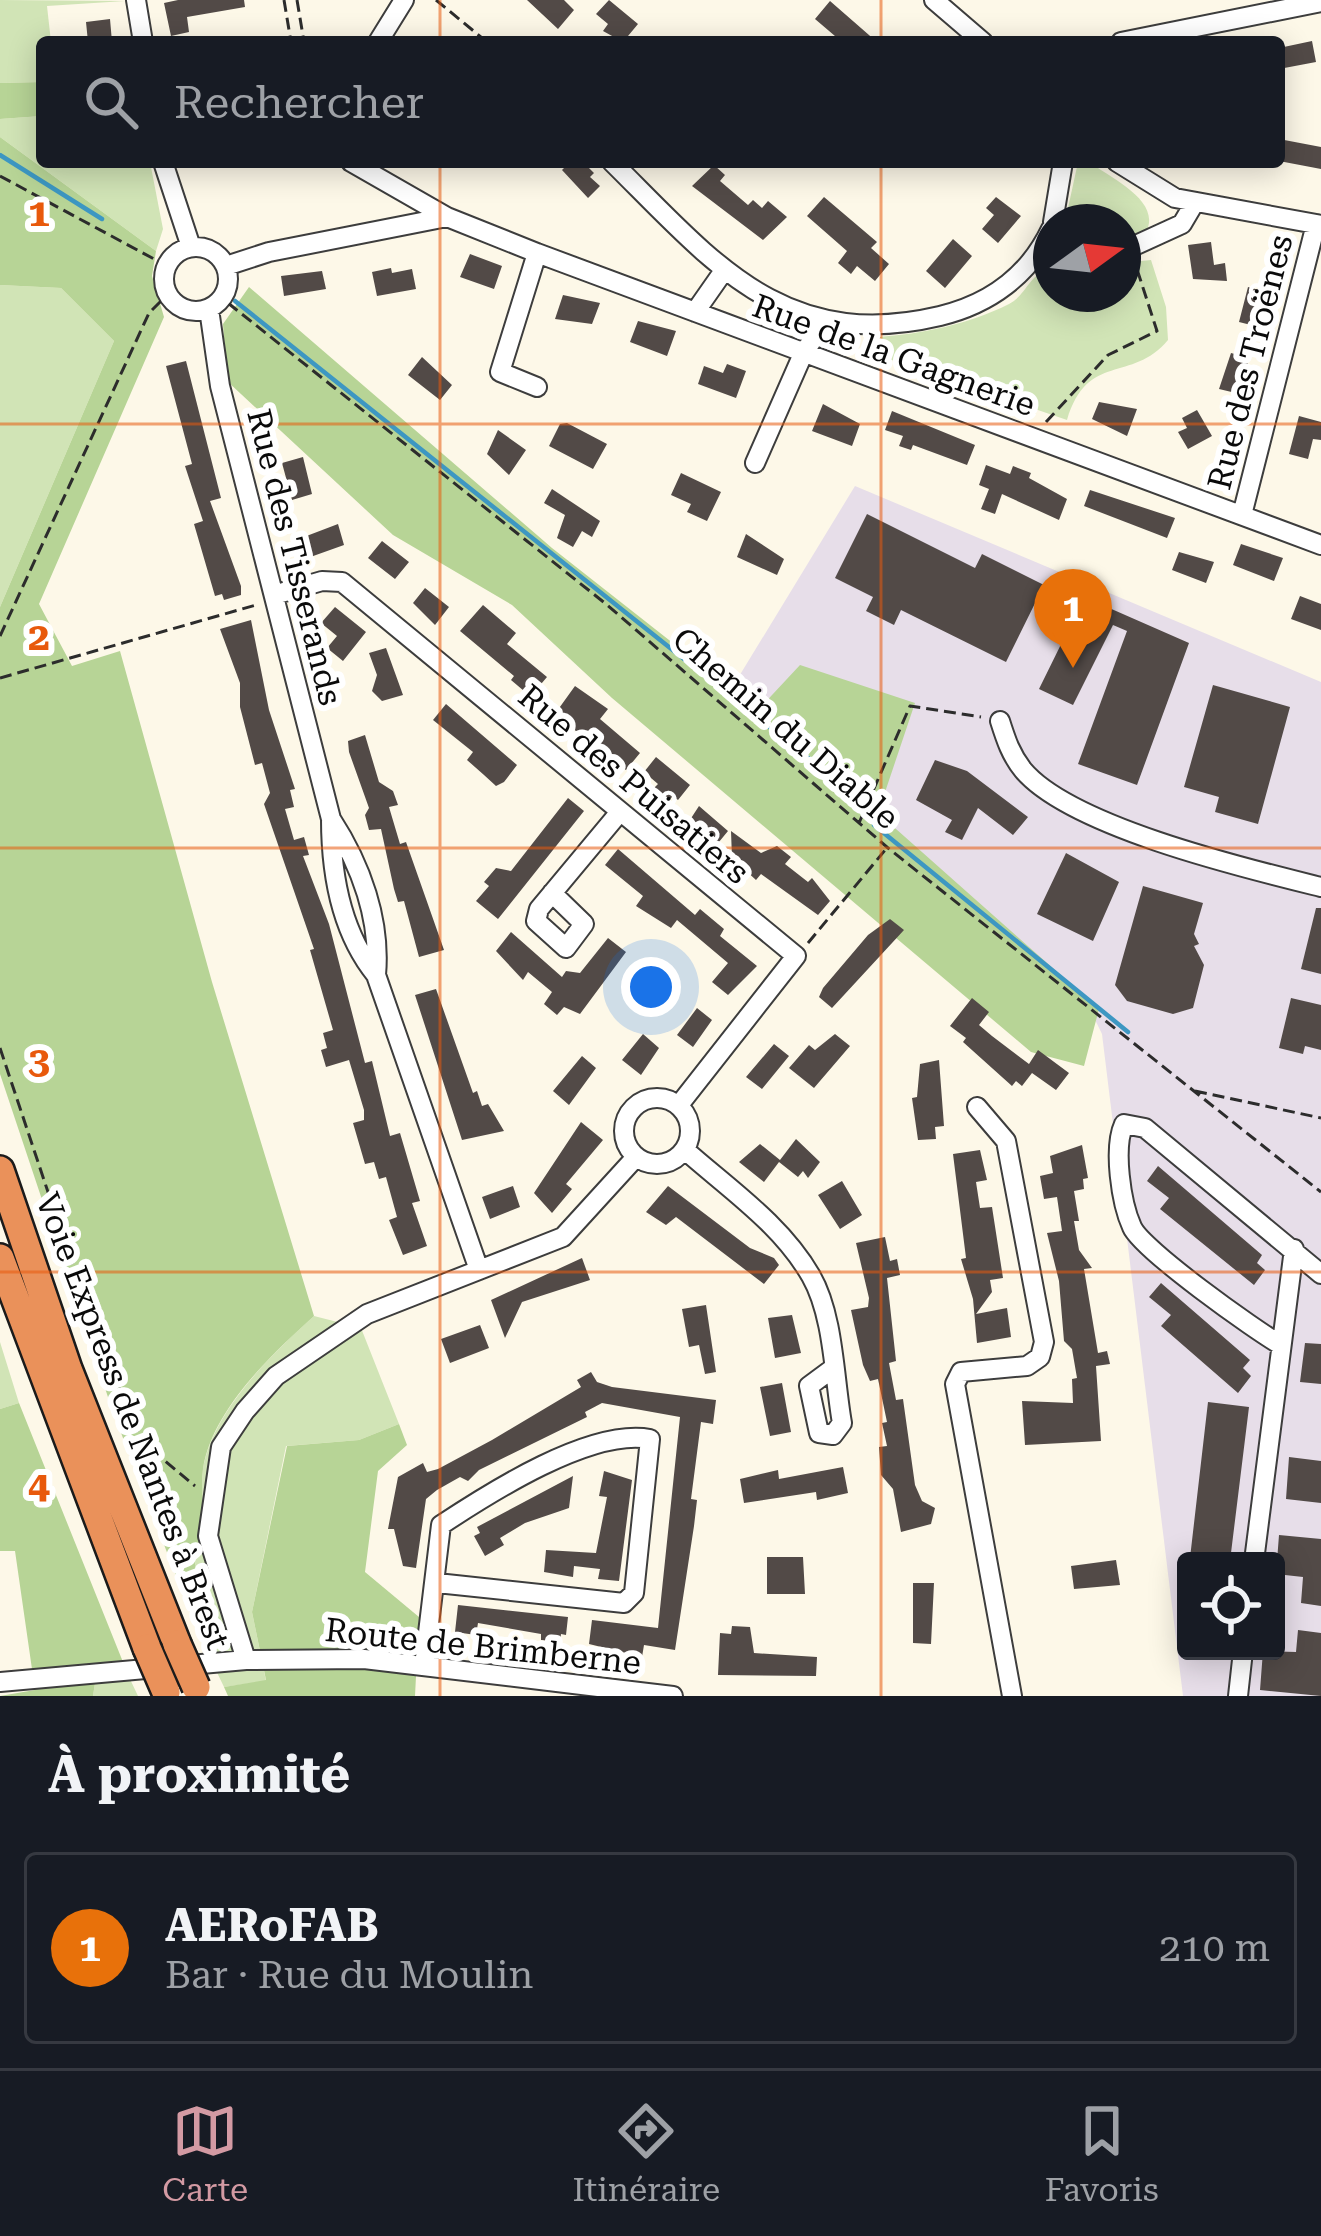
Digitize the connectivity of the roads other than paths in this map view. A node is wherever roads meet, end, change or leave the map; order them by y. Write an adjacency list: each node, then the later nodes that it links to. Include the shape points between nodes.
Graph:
1 (136, 0): 5 (street)
2 (404, 0): 6 (street)
3 (934, 0): 7 (street)
4 (1321, 2): 8 (street)
5 (141, 36)
6 (382, 36)
7 (976, 36)
8 (1151, 36)
9 (165, 168): 19 (street)
10 (361, 168): 16 (street, Rue de la Gagnerie)
11 (618, 168): 23 (street)
12 (1062, 168): 15 (street)
13 (1126, 168): 14 (street)
14 (1195, 202): 17 (street); 18 (street, via 1182,224)
15 (1056, 204)
16 (447, 217): 20 (street, Rue de la Gagnerie); 22 (street)
17 (1318, 225): 30 (street, Rue des Troënes)
18 (1141, 243)
19 (191, 247): 22 (street, via 215,253); 24 (street, via 166,266 168,295 190,311)
20 (537, 254): 25 (street, Rue de la Gagnerie); 28 (street, via 500,372)
21 (1033, 263): 26 (street, via 1001,292 952,313 897,326)
22 (226, 266): 24 (street, via 228,284)
23 (723, 272): 25 (street); 26 (street, via 773,304)
24 (215, 303): 32 (street, Rue des Tisserands, via 220,386)
25 (695, 312): 27 (street, Rue de la Gagnerie)
26 (824, 323): 27 (street)
27 (803, 354): 29 (street); 30 (street, Rue de la Gagnerie)
28 (537, 387)
29 (755, 464)
30 (1242, 515): 31 (street, Rue de la Gagnerie)
31 (1321, 545)
32 (274, 597): 34 (street, Rue des Puisatiers, via 342,582); 44 (street, Rue des Tisserands, via 331,819 352,852 379,941 376,975)
33 (1000, 721): 35 (street, via 1026,775 1083,810 1150,839)
34 (619, 813): 36 (street); 37 (street, Rue des Puisatiers, via 796,956)
35 (1321, 887)
36 (552, 893)
37 (679, 1105): 39 (street, via 689,1122); 40 (street, via 659,1097 631,1109 625,1139)
38 (977, 1107): 57 (street, via 1006,1142 1044,1342 1027,1366 961,1372 955,1384)
39 (685, 1150): 40 (street, via 667,1163); 47 (street, via 777,1230 813,1279)
40 (636, 1157): 44 (street, via 562,1238)
41 (0, 1170): 54 (highway, Voie Express de Nantes à Brest, bridge, via 75,1388)
42 (1294, 1249): 45 (street); 46 (street); 46 (street, via 1145,1128 1124,1124 1131,1226)
43 (0, 1258): 55 (highway, Voie Express de Nantes à Brest, bridge)
44 (479, 1270): 50 (street, via 367,1314 276,1376 221,1447 208,1536)
45 (1321, 1274)
46 (1281, 1345): 48 (street)
47 (832, 1369)
48 (1255, 1552)
49 (437, 1583): 49 (street, via 441,1525 586,1445 627,1434 650,1438 634,1593 624,1603); 52 (street)
50 (245, 1660): 52 (street, Route de Brimberne); 53 (street, Route de Brimberne)
51 (1242, 1660): 58 (street)
52 (424, 1666): 56 (street, Route de Brimberne)
53 (0, 1682)
54 (198, 1691)
55 (167, 1694)
56 (673, 1696)
57 (1012, 1696)
58 (1238, 1696)

